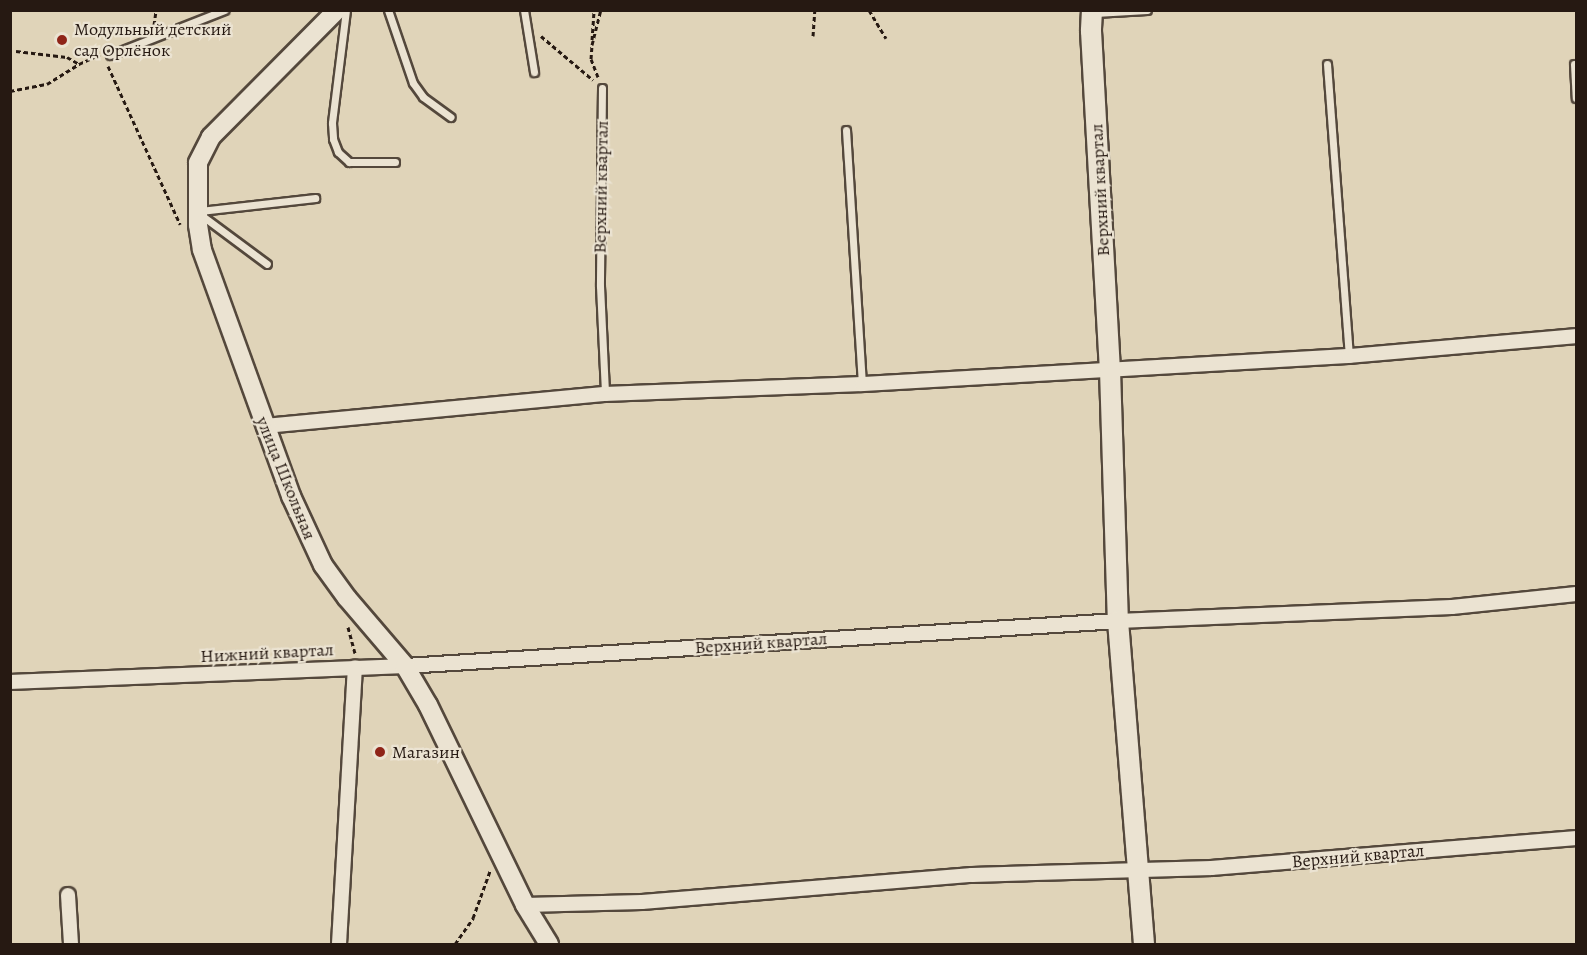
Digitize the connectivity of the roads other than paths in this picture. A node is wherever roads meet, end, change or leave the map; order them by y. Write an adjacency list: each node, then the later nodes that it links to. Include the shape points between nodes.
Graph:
1 (224, 10): 8 (lane)
2 (338, 10): 18 (street, улица Школьная, via 211,137 198,163)
3 (346, 10): 16 (lane, via 333,139 338,152 349,162)
4 (388, 10): 14 (lane, via 413,83 423,98)
5 (524, 10): 11 (lane)
6 (1146, 10): 7 (lane)
7 (1092, 12): 22 (main road, Верхний квартал)
8 (111, 55)
9 (1327, 64): 21 (lane)
10 (1574, 64): 13 (lane)
11 (534, 72)
12 (602, 88): 24 (lane, Верхний квартал, via 600,286)
13 (1576, 98)
14 (451, 117)
15 (846, 130): 23 (lane)
16 (395, 162)
17 (315, 198): 18 (lane)
18 (197, 211): 19 (lane); 25 (street, улица Школьная, via 202,250)
19 (267, 264)
20 (1576, 336): 21 (street)
21 (1349, 356): 22 (street)
22 (1110, 370): 23 (street); 27 (main road, Верхний квартал)
23 (862, 384): 24 (street)
24 (605, 394): 25 (street)
25 (264, 426): 28 (street, улица Школьная, via 323,565)
26 (1576, 594): 27 (street, via 1452,607)
27 (1118, 621): 28 (street, Верхний квартал); 32 (main road, Верхний квартал)
28 (405, 666): 29 (street, Верхний квартал); 34 (street, улица Школьная, via 428,705)
29 (355, 667): 30 (street, Нижний квартал); 36 (street, Нижний квартал)
30 (10, 682)
31 (1576, 838): 32 (street, Верхний квартал, via 1212,868)
32 (1138, 870): 34 (street, Верхний квартал, via 972,875 642,902); 38 (main road, Верхний квартал)
33 (68, 895): 35 (street)
34 (525, 905): 37 (street, улица Школьная)
35 (71, 945)
36 (339, 945)
37 (549, 945)
38 (1144, 945)

